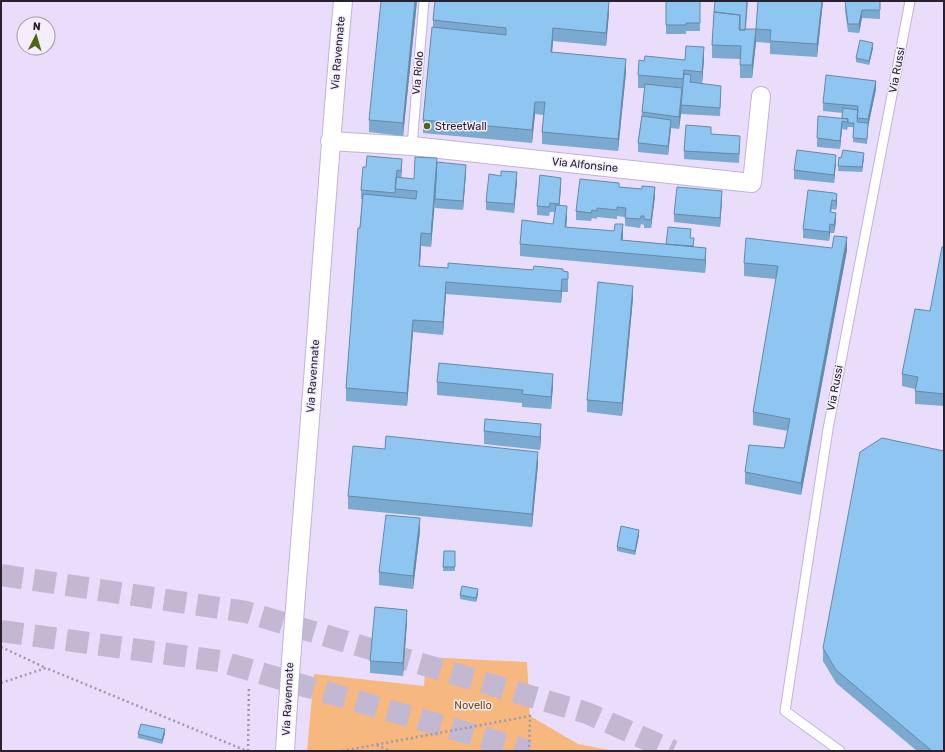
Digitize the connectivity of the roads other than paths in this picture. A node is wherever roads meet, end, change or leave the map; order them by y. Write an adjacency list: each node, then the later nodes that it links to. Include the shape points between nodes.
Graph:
1 (343, 1): 5 (street, Via Ravennate)
2 (424, 1): 6 (lane, Via Riolo)
3 (910, 1): 8 (lane, Via Russi, via 828,429 785,711)
4 (760, 96): 6 (street, Via Alfonsine, via 752,183)
5 (330, 141): 6 (street, Via Alfonsine); 7 (street, Via Ravennate, via 312,402 290,656)
6 (412, 146)
7 (285, 751)
8 (840, 751)

